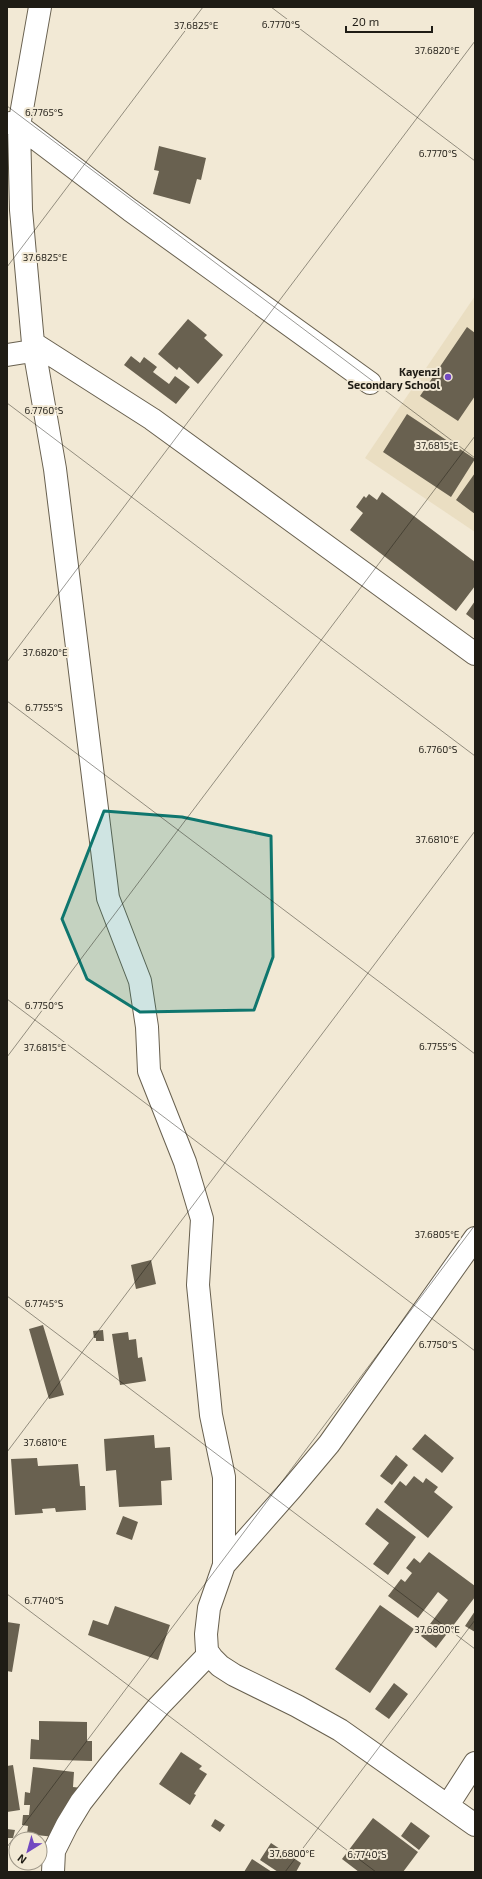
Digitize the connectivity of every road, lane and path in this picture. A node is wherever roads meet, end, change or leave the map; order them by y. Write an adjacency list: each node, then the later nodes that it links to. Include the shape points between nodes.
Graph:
1 (40, 7): 2 (street)
2 (13, 124): 3 (street); 5 (street)
3 (33, 343): 4 (street, via 32,351); 6 (street, via 152,419); 8 (street, via 55,469 108,898 140,981 147,1027 149,1071 185,1162 202,1219 198,1285 211,1415 224,1477)
4 (7, 355)
5 (370, 383)
6 (475, 654)
7 (475, 1238): 8 (street, via 329,1444)
8 (224, 1565): 9 (street, via 209,1608 206,1642)
9 (209, 1654): 11 (street, via 220,1666 234,1675 340,1730); 13 (street, via 159,1706 81,1802 54,1851)
10 (475, 1763): 11 (street)
11 (448, 1805): 12 (street)
12 (475, 1825)
13 (57, 1869)

